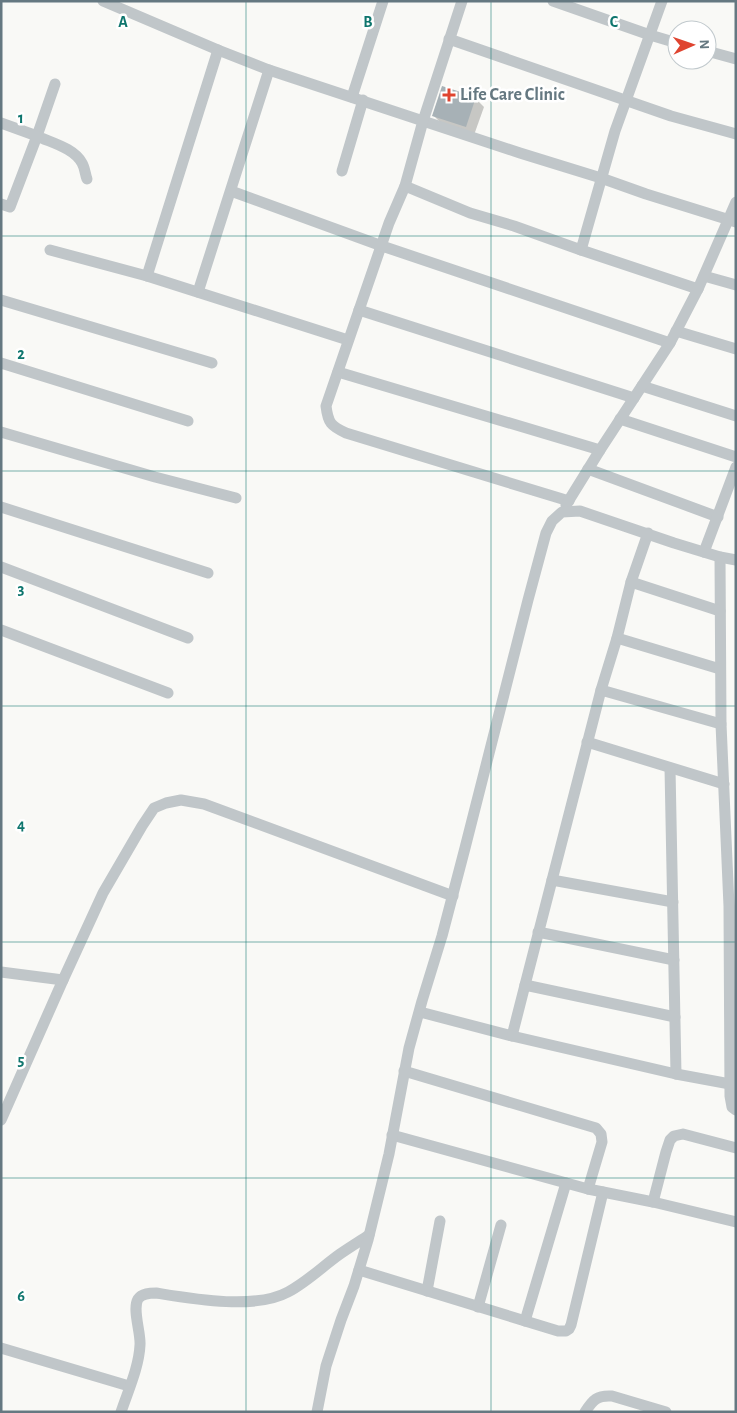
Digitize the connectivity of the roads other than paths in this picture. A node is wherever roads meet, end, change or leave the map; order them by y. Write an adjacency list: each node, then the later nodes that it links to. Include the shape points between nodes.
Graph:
1 (103, 1): 9 (street)
2 (383, 1): 14 (street)
3 (462, 1): 7 (street)
4 (552, 1): 6 (street)
5 (662, 1): 6 (street)
6 (650, 35): 8 (street); 15 (street)
7 (449, 39): 15 (street); 16 (street)
8 (667, 39)
9 (218, 50): 12 (street); 31 (street)
10 (717, 54): 11 (street)
11 (736, 59)
12 (269, 70): 14 (street); 24 (street)
13 (55, 84): 19 (street)
14 (357, 99): 16 (street); 20 (street)
15 (626, 100): 18 (street); 21 (street)
16 (423, 120): 21 (street); 23 (street)
17 (1, 123): 19 (street)
18 (736, 134)
19 (37, 136): 22 (street, via 73,152 83,165); 26 (street, via 10,207)
20 (342, 171)
21 (601, 178): 27 (street); 30 (street)
22 (87, 179)
23 (405, 186): 28 (street); 30 (street, via 470,213)
24 (230, 191): 28 (street); 35 (street)
25 (736, 202): 27 (street)
26 (1, 204)
27 (732, 221): 32 (street)
28 (382, 246): 37 (street); 40 (street)
29 (50, 250): 31 (street)
30 (581, 250): 34 (street)
31 (147, 276): 35 (street)
32 (704, 276): 33 (street); 34 (street)
33 (736, 285)
34 (698, 288): 38 (street)
35 (198, 292): 39 (street)
36 (1, 300): 43 (street)
37 (359, 310): 39 (street); 46 (street)
38 (676, 331): 40 (street); 41 (street)
39 (348, 340): 44 (street)
40 (670, 343): 45 (street)
41 (736, 350)
42 (1, 363): 49 (street)
43 (212, 363)
44 (338, 372): 51 (street); 56 (street, via 326,406 328,419 334,427)
45 (642, 386): 46 (street); 47 (street)
46 (634, 398): 48 (street)
47 (736, 416)
48 (620, 419): 51 (street); 52 (street)
49 (188, 421)
50 (1, 432): 55 (street)
51 (600, 450): 54 (street)
52 (736, 457)
53 (736, 467): 59 (street)
54 (588, 469): 56 (street); 59 (street)
55 (236, 498)
56 (569, 501): 58 (street)
57 (1, 507): 65 (street)
58 (562, 512): 60 (street, via 580,511); 79 (street, via 546,533)
59 (718, 517): 61 (street)
60 (648, 533): 61 (street); 66 (street)
61 (704, 552): 62 (street)
62 (720, 557): 63 (street); 67 (street)
63 (736, 560)
64 (1, 567): 69 (street)
65 (208, 573)
66 (631, 582): 67 (street); 70 (street)
67 (720, 611): 71 (street)
68 (1, 630): 73 (street)
69 (188, 638)
70 (617, 638): 71 (street); 72 (street)
71 (720, 669): 74 (street)
72 (600, 690): 74 (street); 75 (street)
73 (168, 693)
74 (721, 724): 77 (street)
75 (587, 742): 76 (street); 78 (street)
76 (670, 768): 77 (street); 80 (street)
77 (724, 784): 91 (street, via 729,906)
78 (552, 880): 80 (street); 81 (street)
79 (453, 896): 84 (street, via 204,804 181,800 166,803 154,808 142,826 103,893); 86 (street)
80 (673, 902): 82 (street)
81 (538, 932): 82 (street); 85 (street)
82 (674, 960): 87 (street)
83 (1, 972): 84 (street)
84 (62, 980): 93 (street)
85 (525, 985): 87 (street); 88 (street)
86 (420, 1012): 88 (street); 89 (street)
87 (675, 1017): 90 (street)
88 (512, 1036): 90 (street)
89 (404, 1071): 94 (street); 97 (street, via 596,1128 602,1142)
90 (676, 1074): 91 (street)
91 (730, 1084): 92 (street, via 731,1103)
92 (736, 1110)
93 (1, 1120)
94 (392, 1135): 96 (street); 103 (street)
95 (736, 1148): 99 (street, via 683,1134 674,1136 666,1152)
96 (566, 1183): 97 (street); 107 (street)
97 (588, 1189): 98 (street)
98 (603, 1192): 99 (street); 107 (street, via 569,1329 558,1331)
99 (653, 1202): 101 (street)
100 (440, 1221): 105 (street)
101 (736, 1222)
102 (501, 1225): 106 (street)
103 (369, 1235): 104 (street); 109 (street, via 288,1293 272,1298 254,1302 156,1293 141,1296 136,1306 140,1346 138,1361)
104 (359, 1270): 105 (street); 112 (street, via 326,1366)
105 (427, 1291): 106 (street)
106 (478, 1307): 107 (street)
107 (525, 1321)
108 (1, 1348): 109 (street)
109 (129, 1386): 111 (street)
110 (659, 1411): 113 (street, via 606,1396 598,1397)
111 (120, 1412)
112 (317, 1412)
113 (585, 1412)

